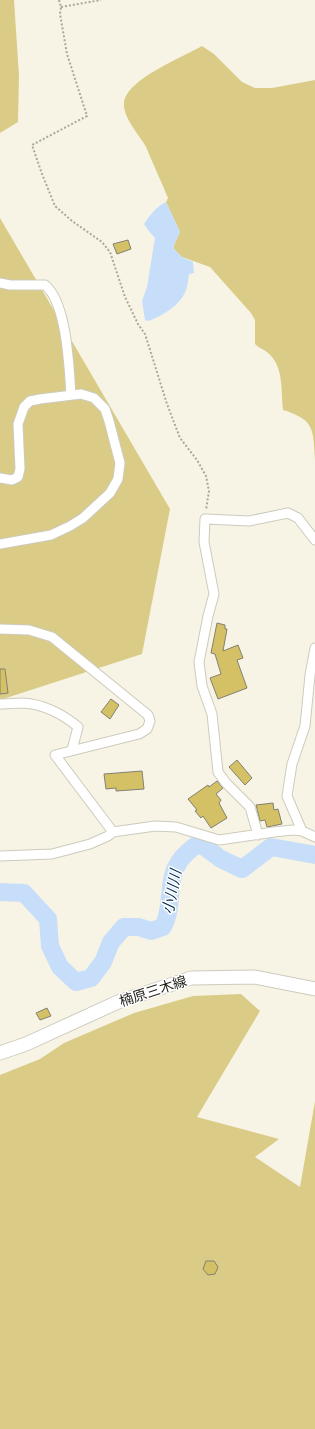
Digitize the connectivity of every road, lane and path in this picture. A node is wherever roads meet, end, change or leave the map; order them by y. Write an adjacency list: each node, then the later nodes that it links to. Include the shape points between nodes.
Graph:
1 (59, 0): 3 (path)
2 (101, 0): 3 (path)
3 (61, 7): 7 (path, via 67,54 87,116 32,145 55,206 102,242 110,252 125,297 145,334 180,438 206,476 209,491)
4 (0, 284): 5 (street, via 45,285 51,290 66,334)
5 (71, 395): 6 (street, via 30,401 24,407 18,424 18,476 12,480); 9 (street, via 80,394 94,398 105,409 120,463 118,479 110,493 83,518 70,526 50,536)
6 (0, 478)
7 (205, 519): 8 (street, via 249,520 288,513 298,518); 16 (street, via 204,542 214,594 199,662 202,686 212,714 218,772 250,807)
8 (315, 540)
9 (0, 544)
10 (0, 629): 13 (street, via 29,630 52,637 148,715 150,722 139,734)
11 (315, 648): 14 (street, via 305,726 292,764 287,796)
12 (0, 704): 13 (street, via 23,703 47,708 68,718 78,727)
13 (72, 750): 15 (street, via 55,755)
14 (302, 831): 16 (street); 17 (street)
15 (113, 832): 16 (street, via 155,826 176,827 219,840); 18 (street, via 90,844 52,854)
16 (258, 835)
17 (315, 837)
18 (0, 856)
19 (315, 989): 20 (main road, 楠原三木線, via 255,977 191,978 118,1002 26,1044)
20 (0, 1053)

